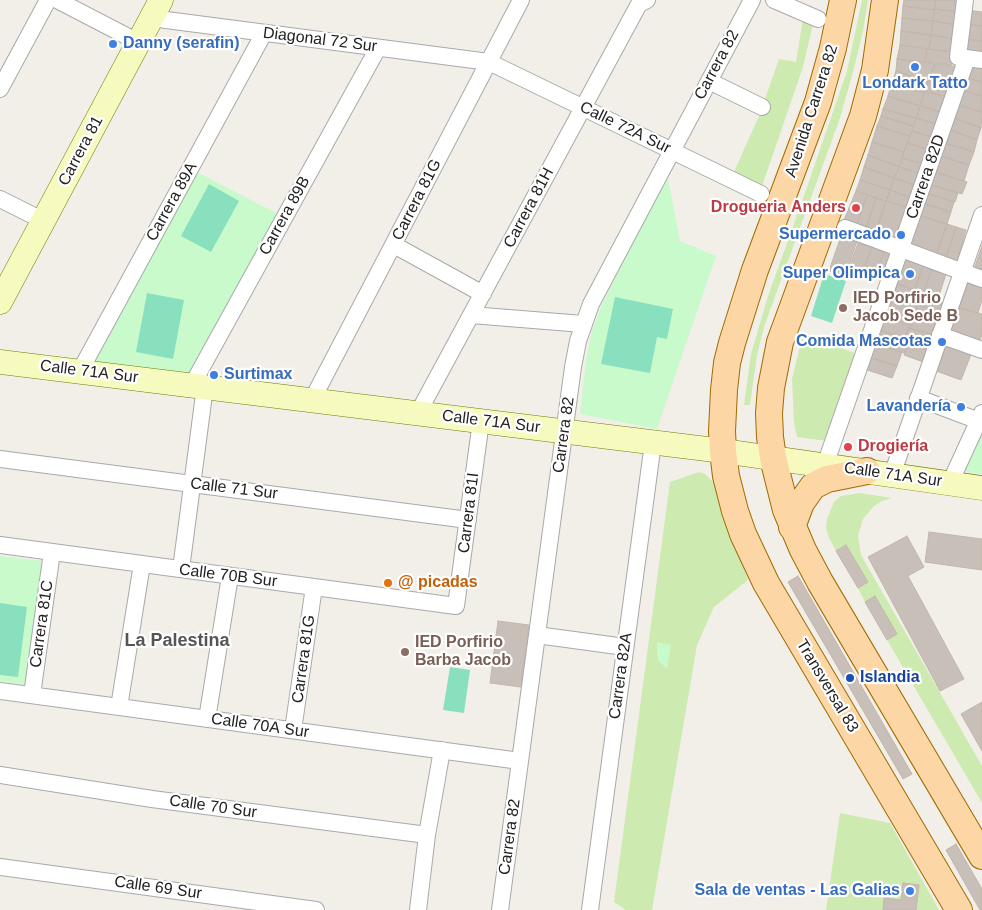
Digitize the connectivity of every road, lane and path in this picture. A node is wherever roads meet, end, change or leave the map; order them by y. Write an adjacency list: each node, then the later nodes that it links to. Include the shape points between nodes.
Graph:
1 (48, 0): 18 (street)
2 (57, 0): 13 (street)
3 (521, 0): 16 (street, Carrera 81G)
4 (752, 0): 17 (street, Carrera 82)
5 (774, 0): 11 (street)
6 (844, 0): 47 (main road, Avenida Carrera 82, via 818,102 732,343 724,390)
7 (885, 0): 48 (main road, via 875,70 862,116 785,324 776,357 769,412)
8 (965, 0): 15 (street, Carrera 82D)
9 (643, 2): 19 (street, Carrera 81H)
10 (156, 9): 12 (street, Diagonal 72 Sur); 13 (street, Carrera 81)
11 (818, 19)
12 (264, 33): 14 (street, Diagonal 72 Sur); 38 (street, Carrera 89A)
13 (138, 42): 25 (street, Carrera 81)
14 (378, 48): 16 (street, Diagonal 72 Sur); 39 (street, Carrera 89B)
15 (969, 58): 28 (street, Carrera 82D)
16 (489, 62): 19 (street, Calle 72A Sur); 27 (street, Carrera 81G)
17 (709, 81): 20 (street); 21 (street, Carrera 82)
18 (1, 84)
19 (583, 107): 21 (street, Calle 72A Sur); 31 (street, Carrera 81H)
20 (762, 107)
21 (672, 150): 22 (street, Calle 72A Sur); 34 (street, Carrera 82)
22 (761, 194)
23 (0, 198): 25 (street)
24 (982, 215): 29 (street)
25 (35, 216): 32 (street, Carrera 81)
26 (845, 228): 28 (street)
27 (394, 245): 31 (street); 41 (street, Carrera 81G)
28 (901, 249): 29 (street); 50 (street, Carrera 82D)
29 (962, 271): 30 (street); 35 (street)
30 (982, 279)
31 (483, 294): 33 (street, Carrera 81H)
32 (0, 302)
33 (471, 315): 34 (street); 42 (street, Carrera 81H)
34 (583, 324): 45 (street, Carrera 82, via 573,366)
35 (940, 335): 36 (street); 40 (street)
36 (982, 350)
37 (0, 362): 38 (street, Calle 71A Sur)
38 (80, 371): 39 (street, Calle 71A Sur)
39 (199, 386): 41 (street, Calle 71A Sur); 53 (street)
40 (918, 398): 43 (street); 51 (street)
41 (312, 400): 42 (street, Calle 71A Sur)
42 (418, 413): 44 (street, Calle 71A Sur)
43 (980, 417): 52 (street)
44 (481, 421): 45 (street, Calle 71A Sur); 55 (street, Carrera 81I)
45 (564, 432): 46 (street, Calle 71A Sur); 64 (street, Carrera 82)
46 (653, 443): 47 (street, Calle 71A Sur); 65 (street, Carrera 82A)
47 (722, 451): 48 (street, Calle 71A Sur); 81 (main road, Transversal 83, via 735,511 766,583)
48 (773, 458): 50 (street, Calle 71A Sur); 56 (main road)
49 (0, 459): 53 (street, Calle 71 Sur)
50 (825, 466): 51 (street, Calle 71A Sur)
51 (879, 473): 52 (street, Calle 71A Sur); 56 (main road, via 828,479 813,486 801,503)
52 (950, 483): 54 (street, Calle 71A Sur)
53 (192, 484): 55 (street, Calle 71 Sur); 60 (street)
54 (982, 488)
55 (468, 520): 63 (street, Carrera 81I)
56 (792, 527): 75 (main road, via 820,582)
57 (0, 545): 58 (street, Calle 70B Sur)
58 (52, 552): 59 (street, Calle 70B Sur); 67 (street, Carrera 81C)
59 (142, 564): 60 (street, Calle 70B Sur); 68 (street)
60 (182, 570): 61 (street, Calle 70B Sur)
61 (230, 576): 62 (street, Calle 70B Sur); 69 (street)
62 (314, 587): 63 (street, Calle 70B Sur); 70 (street, Carrera 81G)
63 (456, 606)
64 (537, 635): 65 (street); 72 (street, Carrera 82)
65 (625, 647): 80 (street, Carrera 82A)
66 (0, 691): 67 (street, Calle 70A Sur)
67 (32, 695): 68 (street, Calle 70A Sur)
68 (119, 707): 69 (street, Calle 70A Sur)
69 (207, 719): 70 (street, Calle 70A Sur)
70 (293, 730): 71 (street, Calle 70A Sur)
71 (442, 750): 72 (street, Calle 70A Sur); 74 (street)
72 (520, 760): 79 (street, Carrera 82)
73 (0, 775): 74 (street, Calle 70 Sur)
74 (427, 835): 78 (street)
75 (982, 856)
76 (0, 867): 77 (street, Calle 69 Sur)
77 (316, 910)
78 (418, 910)
79 (500, 910)
80 (590, 910)
81 (959, 910)

